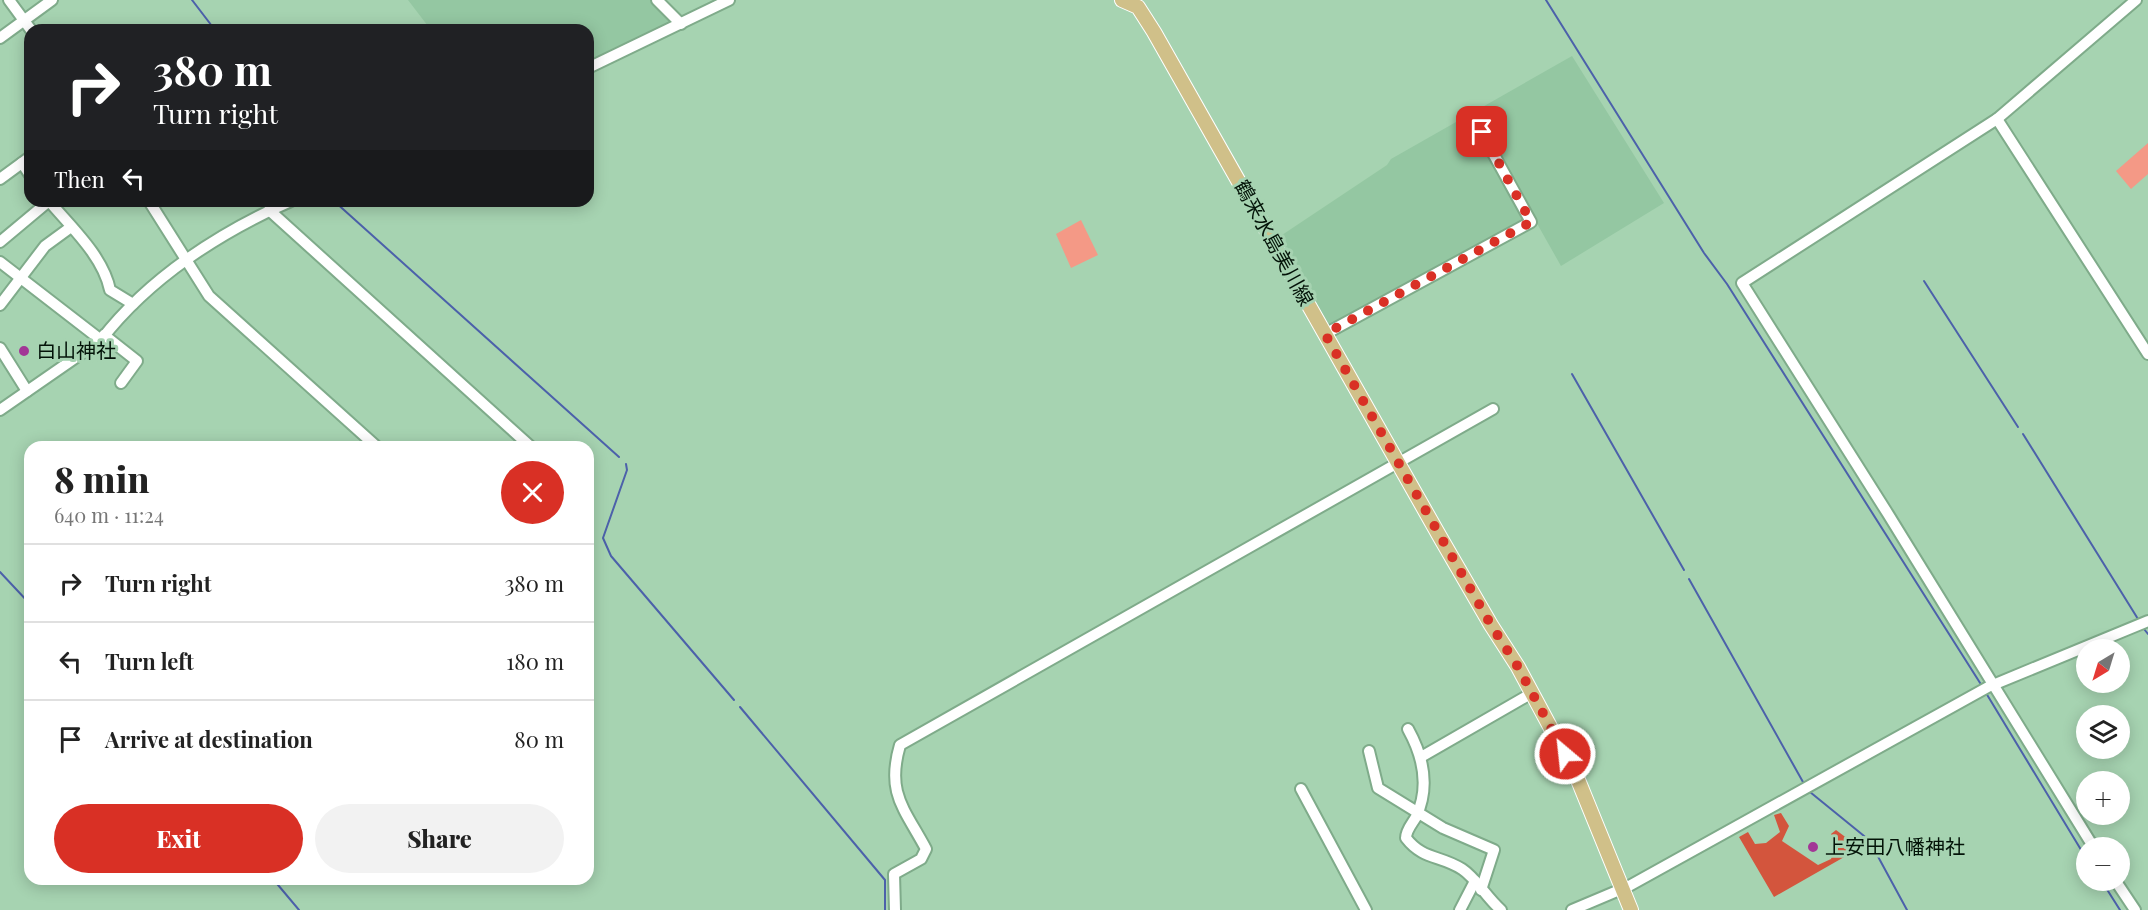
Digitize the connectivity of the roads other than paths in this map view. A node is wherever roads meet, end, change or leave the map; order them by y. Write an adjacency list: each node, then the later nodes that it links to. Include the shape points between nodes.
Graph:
1 (9, 0): 7 (street)
2 (52, 0): 7 (street)
3 (657, 0): 9 (street)
4 (729, 0): 9 (street)
5 (2136, 0): 13 (street)
6 (1127, 1): 28 (main road, 鶴来水島美川線, via 1138,7 1154,32)
7 (24, 20): 8 (street); 10 (street)
8 (27, 24)
9 (681, 24): 11 (street)
10 (0, 38)
11 (594, 65)
12 (1472, 115): 28 (street, via 1531,222)
13 (1997, 118): 31 (street); 40 (street, via 1742,283)
14 (24, 161): 15 (street)
15 (0, 179)
16 (42, 207): 22 (street)
17 (54, 207): 21 (street)
18 (154, 207): 23 (street)
19 (276, 207): 20 (street)
20 (269, 210): 23 (street, via 222,234); 37 (street)
21 (71, 227): 25 (street, via 45,246); 26 (street, via 93,253 110,290)
22 (0, 242)
23 (188, 260): 26 (street); 36 (street, via 209,296)
24 (0, 262): 25 (street)
25 (20, 276): 27 (street); 29 (street)
26 (133, 304): 29 (street)
27 (0, 305)
28 (1325, 334): 38 (main road, 鶴来水島美川線)
29 (103, 338): 32 (street, via 137,361); 33 (street)
30 (0, 348): 33 (street)
31 (2148, 354)
32 (121, 383)
33 (27, 391): 35 (street)
34 (1493, 409): 38 (street)
35 (0, 410)
36 (370, 441)
37 (524, 441)
38 (1398, 462): 41 (main road, 鶴来水島美川線); 51 (street, via 900,745 893,768 896,795 926,849 921,859 894,874)
39 (2148, 621): 40 (street)
40 (1988, 687): 47 (street); 49 (street)
41 (1532, 693): 44 (street); 49 (main road, 鶴来水島美川線, via 1576,775)
42 (1408, 729): 44 (street)
43 (1369, 751): 46 (street, via 1378,788)
44 (1421, 757): 46 (street, via 1424,770)
45 (1301, 789): 52 (street)
46 (1417, 813): 48 (street, via 1405,834 1413,848 1424,856 1446,860 1473,877); 48 (street, via 1494,850)
47 (2087, 837)
48 (1478, 886): 53 (street); 54 (street)
49 (1621, 888): 55 (street); 56 (main road, 鶴来水島美川線)
50 (2122, 891): 57 (street)
51 (895, 910)
52 (1366, 910)
53 (1460, 910)
54 (1501, 910)
55 (1572, 910)
56 (1631, 910)
57 (2135, 910)

